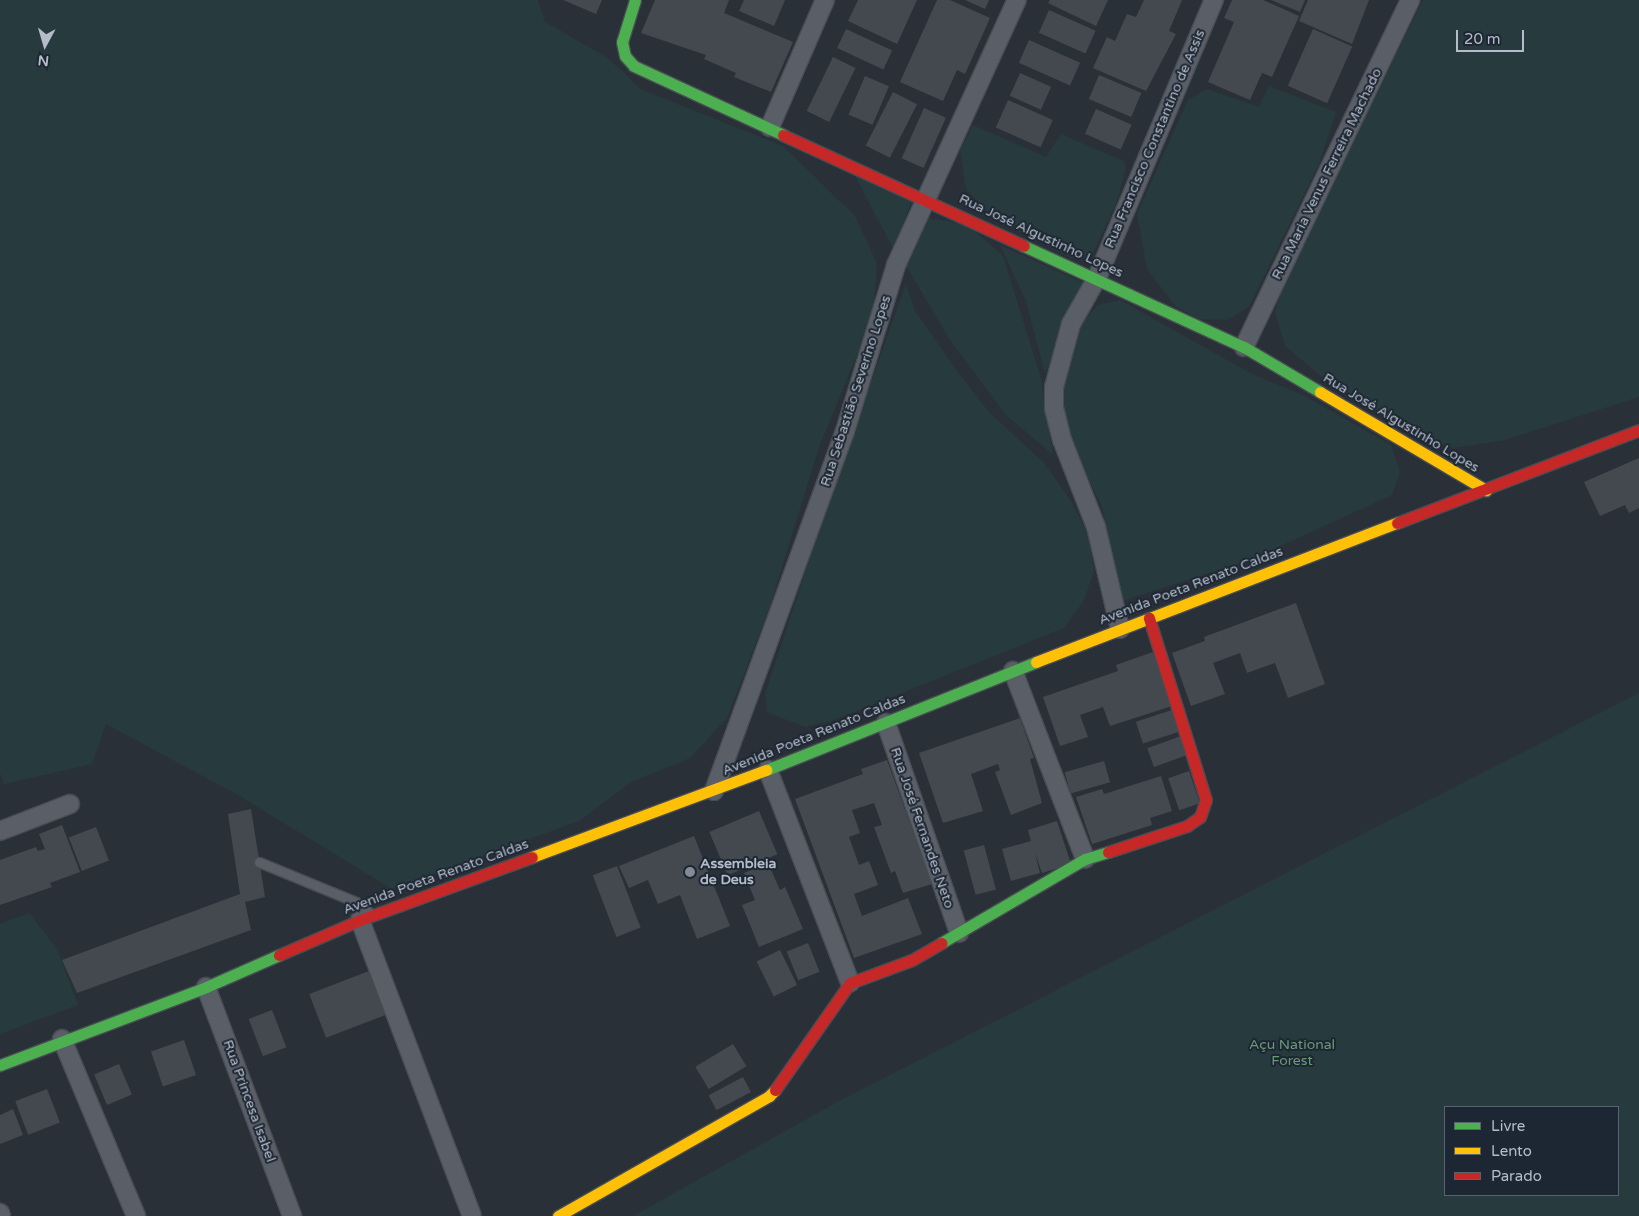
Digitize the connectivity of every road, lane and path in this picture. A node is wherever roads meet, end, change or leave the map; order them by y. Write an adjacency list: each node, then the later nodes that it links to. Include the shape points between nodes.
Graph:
1 (635, 0): 6 (street, Rua José Algustinho Lopes, via 624,24 622,42 625,56 634,66)
2 (825, 0): 6 (street)
3 (1016, 0): 7 (street, Rua Sebastião Severino Lopes)
4 (1214, 0): 8 (street, Rua Francisco Constantino de Assis)
5 (1410, 0): 9 (street, Rua Maria Venus Ferreira Machado)
6 (770, 127): 7 (street, Rua José Algustinho Lopes)
7 (925, 199): 8 (street, Rua José Algustinho Lopes); 17 (street, Rua Sebastião Severino Lopes, via 896,265 845,431)
8 (1097, 278): 9 (street, Rua José Algustinho Lopes); 13 (street, Rua Francisco Constantino de Assis, via 1071,324 1054,387 1054,408 1062,440 1096,527)
9 (1244, 347): 11 (street, Rua José Algustinho Lopes)
10 (1639, 430): 11 (street, Avenida Poeta Renato Caldas)
11 (1486, 490): 12 (street, Avenida Poeta Renato Caldas)
12 (1149, 618): 13 (street, Avenida Poeta Renato Caldas); 20 (street, via 1206,800 1200,817 1187,826)
13 (1120, 629): 14 (street, Avenida Poeta Renato Caldas)
14 (1013, 671): 15 (street, Avenida Poeta Renato Caldas); 20 (street)
15 (886, 723): 16 (street, Avenida Poeta Renato Caldas); 23 (street, Rua José Fernandes Neto)
16 (768, 770): 17 (street, Avenida Poeta Renato Caldas); 24 (street)
17 (714, 791): 22 (street, Avenida Poeta Renato Caldas)
18 (70, 804): 19 (street)
19 (0, 831)
20 (1085, 859): 23 (street)
21 (259, 862): 22 (lane, via 356,902)
22 (367, 918): 25 (street, Avenida Poeta Renato Caldas); 30 (street)
23 (959, 933): 24 (street, via 912,960)
24 (850, 983): 31 (street, via 788,1075 769,1096)
25 (206, 987): 26 (street, Avenida Poeta Renato Caldas); 29 (street, Rua Princesa Isabel)
26 (62, 1039): 27 (street, Avenida Poeta Renato Caldas); 28 (street)
27 (0, 1065)
28 (136, 1216)
29 (292, 1216)
30 (472, 1216)
31 (558, 1216)

